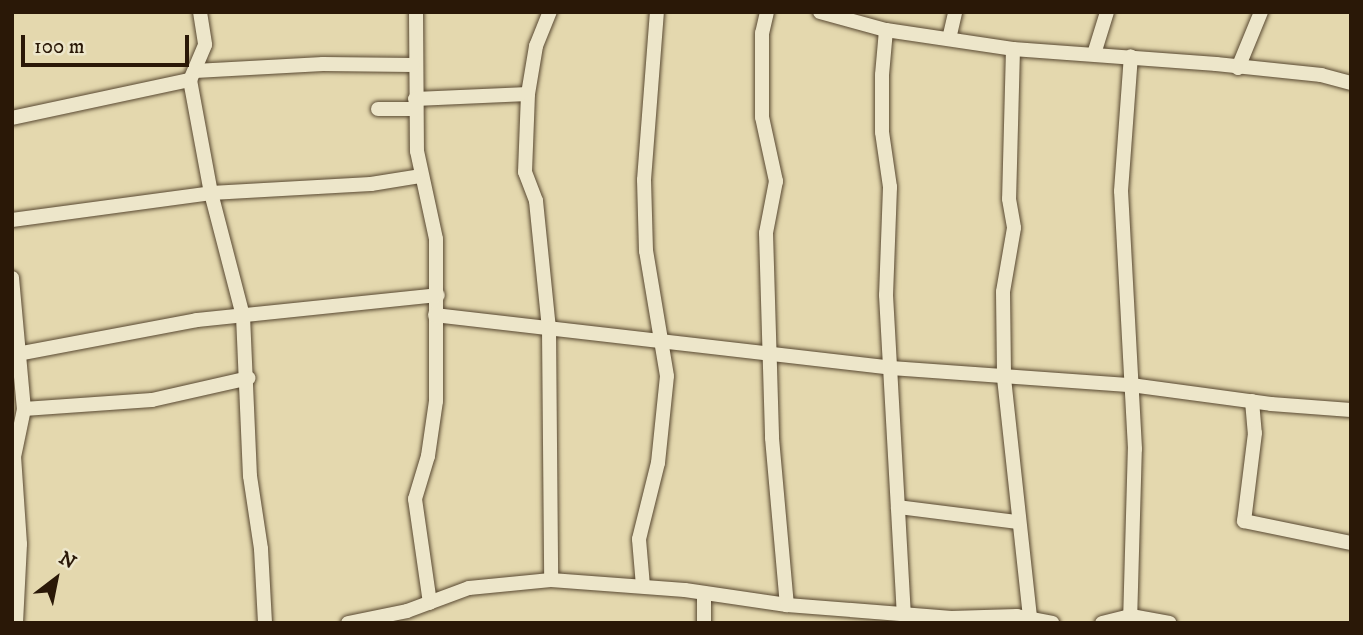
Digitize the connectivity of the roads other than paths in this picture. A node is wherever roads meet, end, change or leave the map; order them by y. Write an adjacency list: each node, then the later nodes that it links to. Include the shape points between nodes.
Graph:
1 (200, 12): 17 (street, via 205,45)
2 (416, 12): 15 (street)
3 (550, 12): 19 (street, via 533,58)
4 (657, 12): 31 (street, via 644,180 646,251)
5 (767, 12): 32 (street, via 762,33 762,117 776,181 766,233)
6 (820, 12): 10 (street)
7 (955, 12): 11 (street)
8 (1107, 12): 13 (street)
9 (1261, 12): 16 (street)
10 (886, 30): 11 (street); 34 (street, via 882,132 890,187 886,295)
11 (949, 39): 12 (street)
12 (1013, 49): 13 (street); 36 (street, via 1009,199 1014,228 1003,292)
13 (1094, 54): 14 (street)
14 (1131, 56): 16 (street); 37 (street, via 1121,191)
15 (413, 65): 17 (street, via 323,64); 20 (street)
16 (1238, 68): 18 (street, via 1321,75)
17 (192, 76): 22 (street); 24 (street)
18 (1351, 83)
19 (528, 94): 20 (street); 30 (street, via 525,173 536,201)
20 (416, 104): 21 (street); 23 (street)
21 (378, 109)
22 (12, 118)
23 (421, 176): 24 (street, via 371,184); 27 (street, via 436,240)
24 (211, 193): 25 (street); 29 (street)
25 (12, 220)
26 (12, 278): 33 (street)
27 (438, 295): 28 (street); 29 (street)
28 (435, 315): 30 (street); 48 (street, via 436,401 428,456 415,499)
29 (243, 316): 33 (street, via 123,331); 35 (street)
30 (549, 329): 31 (street); 45 (street)
31 (663, 343): 32 (street); 46 (street, via 667,376 658,463 639,539)
32 (769, 353): 34 (street); 49 (street)
33 (16, 354): 39 (street)
34 (891, 368): 36 (street); 42 (street)
35 (249, 378): 39 (street, via 152,400); 54 (street, via 250,477 261,549)
36 (1004, 378): 37 (street); 43 (street)
37 (1131, 385): 38 (street); 52 (street)
38 (1252, 401): 40 (street); 44 (street, via 1255,433 1244,521)
39 (24, 409): 41 (street, via 14,457)
40 (1351, 410)
41 (15, 505): 53 (street)
42 (898, 507): 43 (street); 50 (street)
43 (1017, 522): 51 (street)
44 (1351, 543)
45 (551, 580): 46 (street); 48 (street, via 482,585)
46 (643, 586): 47 (street)
47 (704, 593): 49 (street); 56 (street)
48 (430, 603): 55 (street)
49 (787, 605): 50 (street)
50 (904, 613): 51 (street)
51 (1030, 617): 57 (street)
52 (1131, 620): 58 (street); 59 (street)
53 (14, 623)
54 (265, 623)
55 (348, 623)
56 (704, 623)
57 (1052, 623)
58 (1102, 623)
59 (1169, 623)

